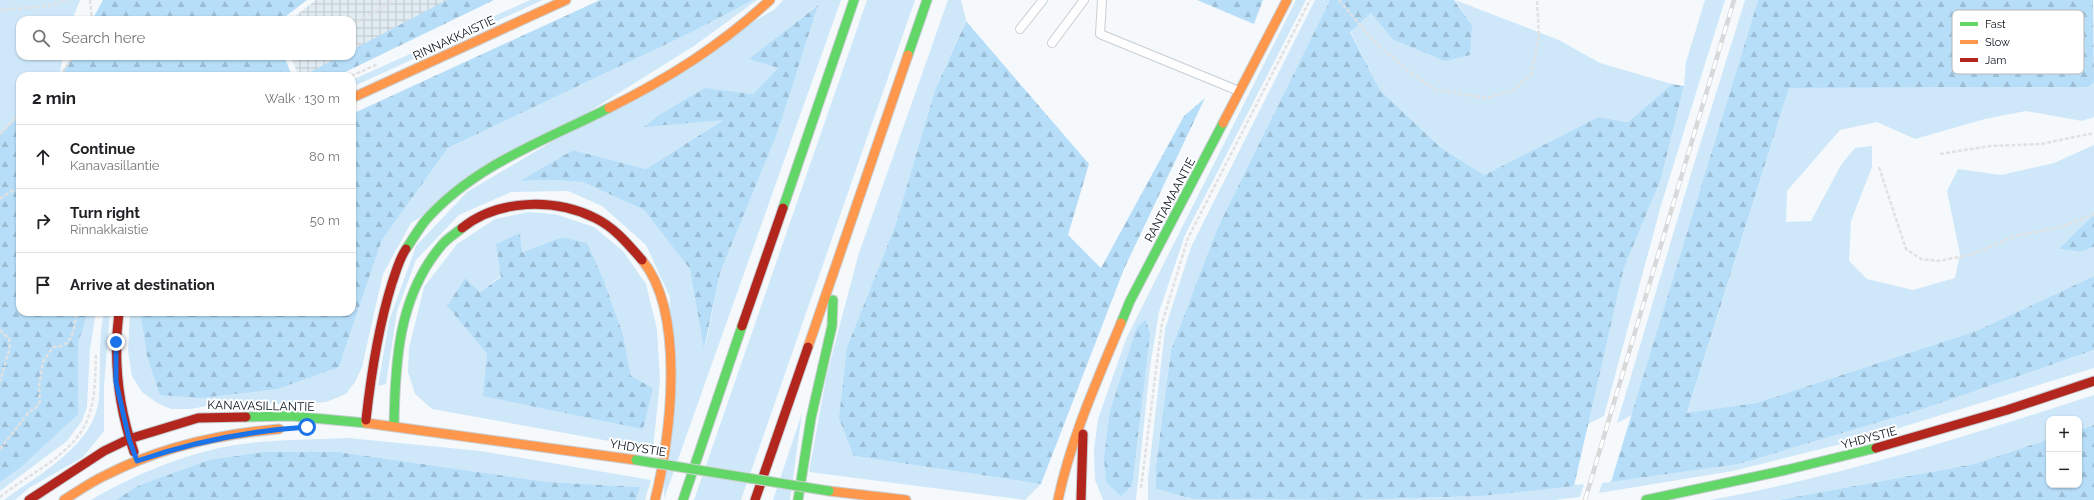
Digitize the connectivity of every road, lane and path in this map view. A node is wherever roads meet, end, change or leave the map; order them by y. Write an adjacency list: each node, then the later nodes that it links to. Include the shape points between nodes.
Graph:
1 (68, 0): 15 (path, via 48,6)
2 (90, 0): 16 (path)
3 (394, 0): 17 (path)
4 (566, 0): 23 (main road, RINNAKKAISTIE)
5 (770, 0): 40 (main road, via 732,34 637,94 489,167 451,194 428,217 404,253 387,297 377,336)
6 (854, 0): 52 (main road)
7 (927, 0): 32 (main road)
8 (1043, 0): 18 (lane)
9 (1084, 0): 19 (lane)
10 (1102, 0): 22 (lane, via 1100,34)
11 (1287, 0): 22 (main road, RANTAMAANTIE)
12 (1310, 0): 47 (path, via 1188,238 1162,323)
13 (1339, 0): 14 (path, via 1373,40 1407,70 1436,90 1487,98 1513,90 1531,74 1540,36)
14 (1537, 0)
15 (0, 10)
16 (92, 16)
17 (356, 23)
18 (1020, 29)
19 (1052, 43)
20 (71, 60): 21 (path)
21 (62, 72)
22 (1240, 91): 39 (main road, RANTAMAANTIE, via 1130,301)
23 (356, 96)
24 (16, 118): 26 (path)
25 (2094, 133): 27 (path, via 2041,144 1990,146)
26 (0, 134)
27 (1940, 154)
28 (1879, 167): 31 (path, via 1906,249 1921,258 1939,261 1973,254 2015,236 2062,227)
29 (16, 191): 30 (path)
30 (0, 199)
31 (2094, 214)
32 (834, 273): 53 (main road); 54 (main road, via 832,326 811,418)
33 (76, 316): 45 (path, via 73,336 59,347 53,346 42,362 40,401 36,408 28,412)
34 (119, 316): 44 (main road, via 116,382)
35 (0, 330): 38 (path, via 9,339 10,347)
36 (96, 350): 48 (path, via 90,415 82,431 55,457)
37 (2094, 381): 58 (main road, YHDYSTIE, via 1844,457)
38 (0, 382)
39 (1084, 415): 56 (main road, RANTAMAANTIE, via 1065,468); 57 (main road, RANTAMAANTIE)
40 (366, 423): 41 (main road, YHDYSTIE); 42 (main road, KANAVASILLANTIE); 44 (main road, KANAVASILLANTIE, via 291,416 198,418)
41 (394, 426): 51 (main road, via 396,378 407,309 420,275 434,250 454,231 479,215 534,203 559,205 587,214 610,226 630,243 647,266 659,291 666,315 670,345 670,390 666,436); 55 (main road, YHDYSTIE, bridge, via 636,460 829,491)
42 (302, 427)
43 (286, 428): 46 (main road, KANAVASILLANTIE, via 202,442)
44 (129, 439): 46 (main road); 49 (main road, KANAVASILLANTIE, via 104,451)
45 (0, 449)
46 (137, 461): 50 (main road, KANAVASILLANTIE, via 110,472)
47 (1141, 488)
48 (0, 497)
49 (29, 500)
50 (64, 500)
51 (655, 500)
52 (683, 500)
53 (755, 500)
54 (798, 500)
55 (906, 500)
56 (1058, 500)
57 (1081, 500)
58 (1646, 500)

